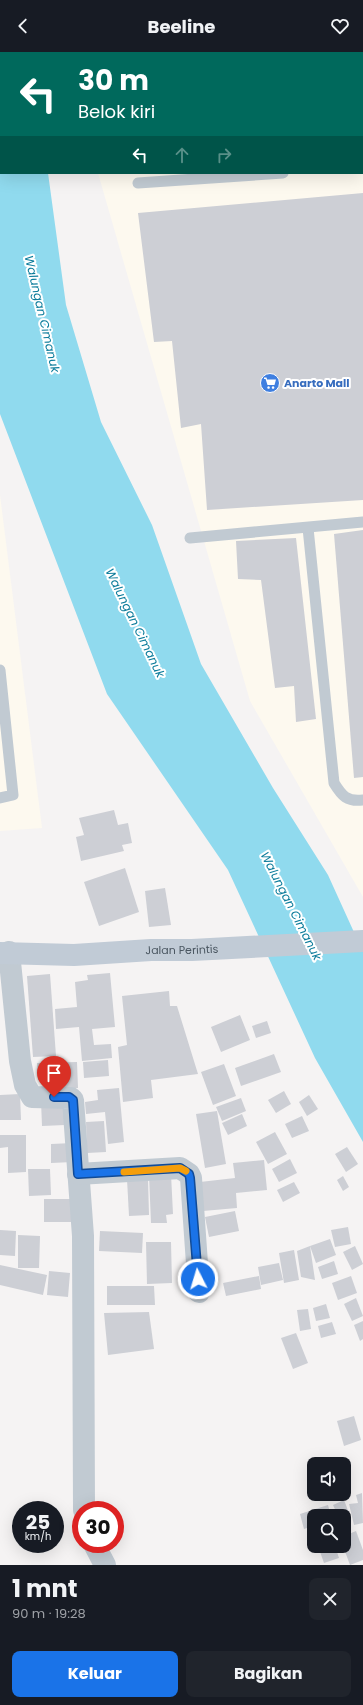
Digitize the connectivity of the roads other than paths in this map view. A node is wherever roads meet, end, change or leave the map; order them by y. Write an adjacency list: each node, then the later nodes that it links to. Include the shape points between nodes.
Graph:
1 (268, 174): 2 (lane)
2 (138, 183)
3 (363, 522): 4 (lane)
4 (308, 528): 5 (lane); 9 (lane, via 334,783 345,798 353,801)
5 (190, 538)
6 (0, 670): 7 (lane)
7 (3, 736): 8 (lane, via 13,795)
8 (0, 798)
9 (363, 800)
10 (363, 941): 11 (street, Jalan Perintis, via 74,955)
11 (4, 953): 12 (street, via 25,1085 32,1097 65,1097 73,1100)
12 (78, 1174): 13 (street, via 180,1168 189,1174); 14 (street, via 83,1236)
13 (199, 1292)
14 (84, 1501)
15 (99, 1553): 16 (street)
16 (105, 1565)

